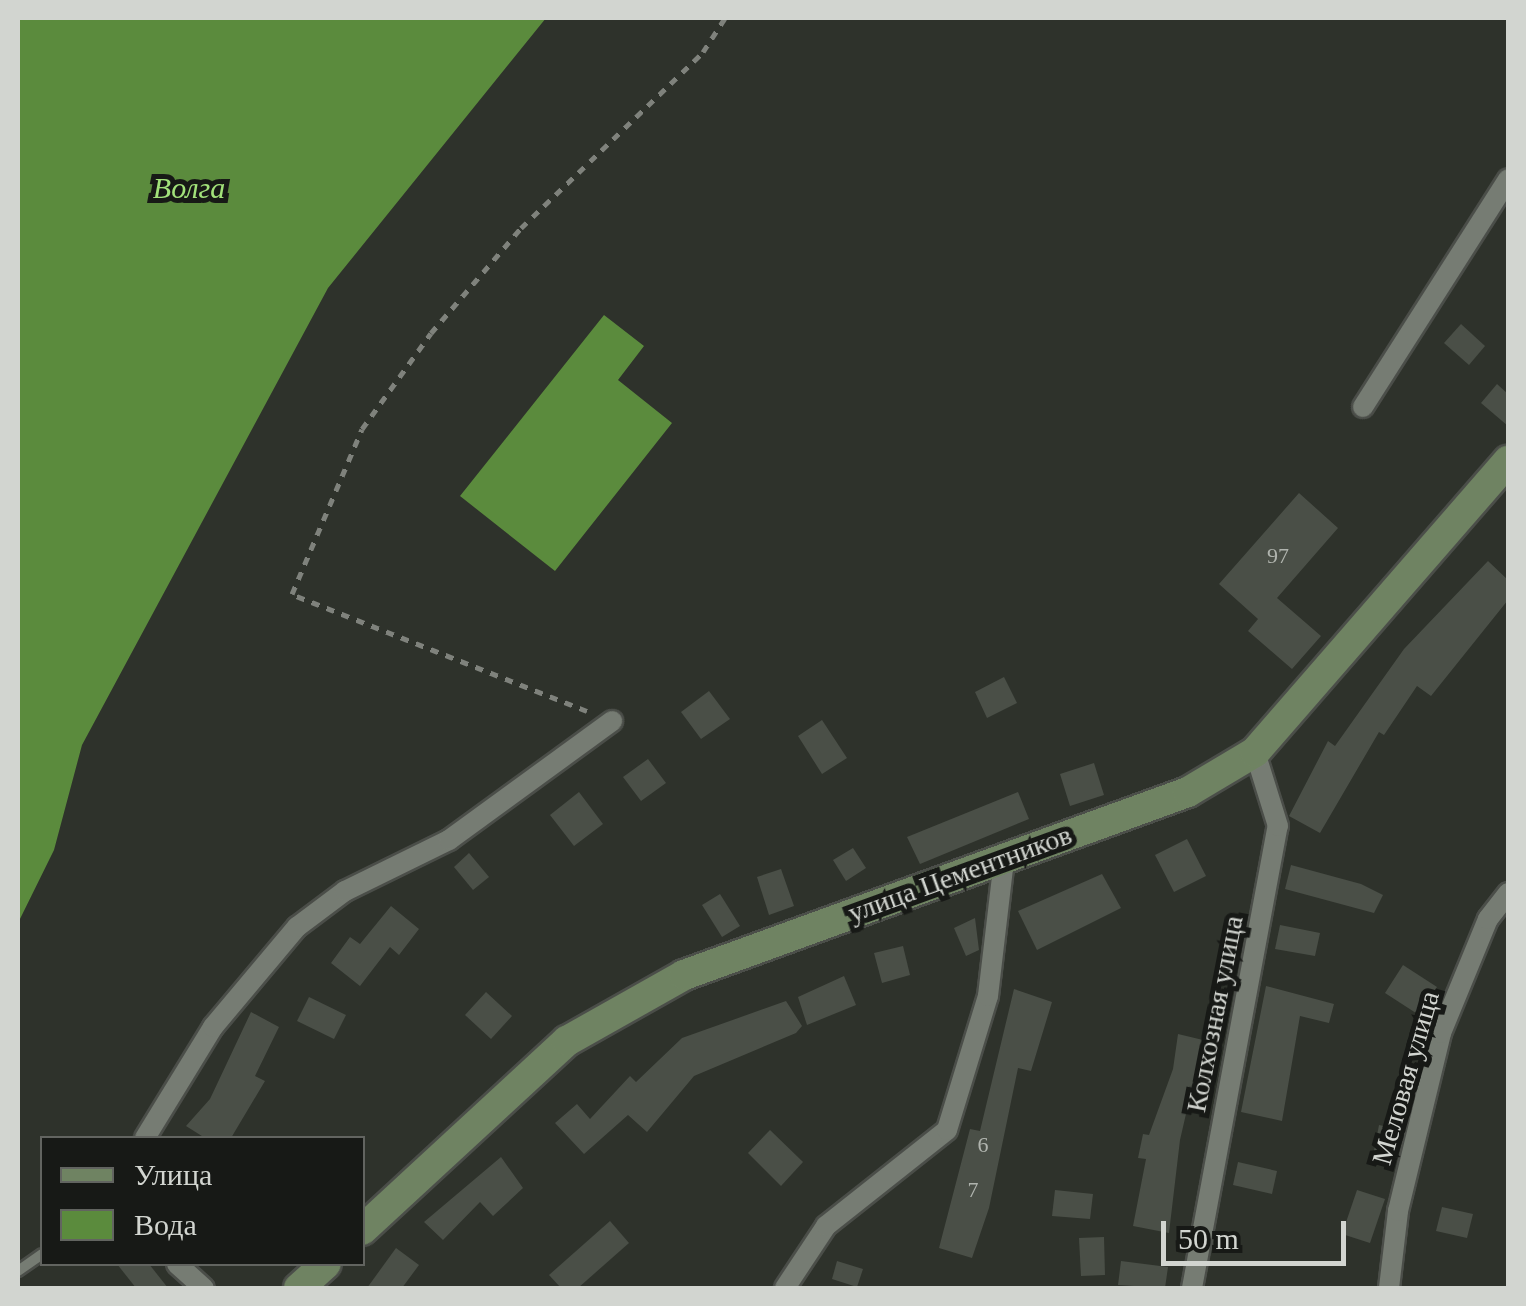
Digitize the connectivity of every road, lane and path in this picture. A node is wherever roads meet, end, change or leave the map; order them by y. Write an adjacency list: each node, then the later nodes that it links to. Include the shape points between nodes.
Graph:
1 (725, 18): 5 (path, via 702,52 522,228 430,334 362,429 292,594)
2 (1508, 179): 3 (street)
3 (1363, 407)
4 (1508, 461): 6 (street, улица Цементников)
5 (612, 722): 9 (street, via 449,840 345,891 297,926 213,1026)
6 (1255, 752): 7 (street, улица Цементников, via 1188,792); 18 (street, Колхозная улица, via 1278,826)
7 (1004, 858): 10 (street, улица Цементников, via 684,974 567,1041); 17 (street, via 988,996 947,1130 826,1226)
8 (1508, 893): 19 (street, Меловая улица, via 1488,920 1441,1033 1398,1211)
9 (145, 1136)
10 (365, 1227)
11 (40, 1255): 14 (lane)
12 (179, 1266): 15 (street)
13 (324, 1266): 16 (street)
14 (18, 1271)
15 (204, 1288)
16 (299, 1288)
17 (785, 1288)
18 (1192, 1288)
19 (1389, 1288)

